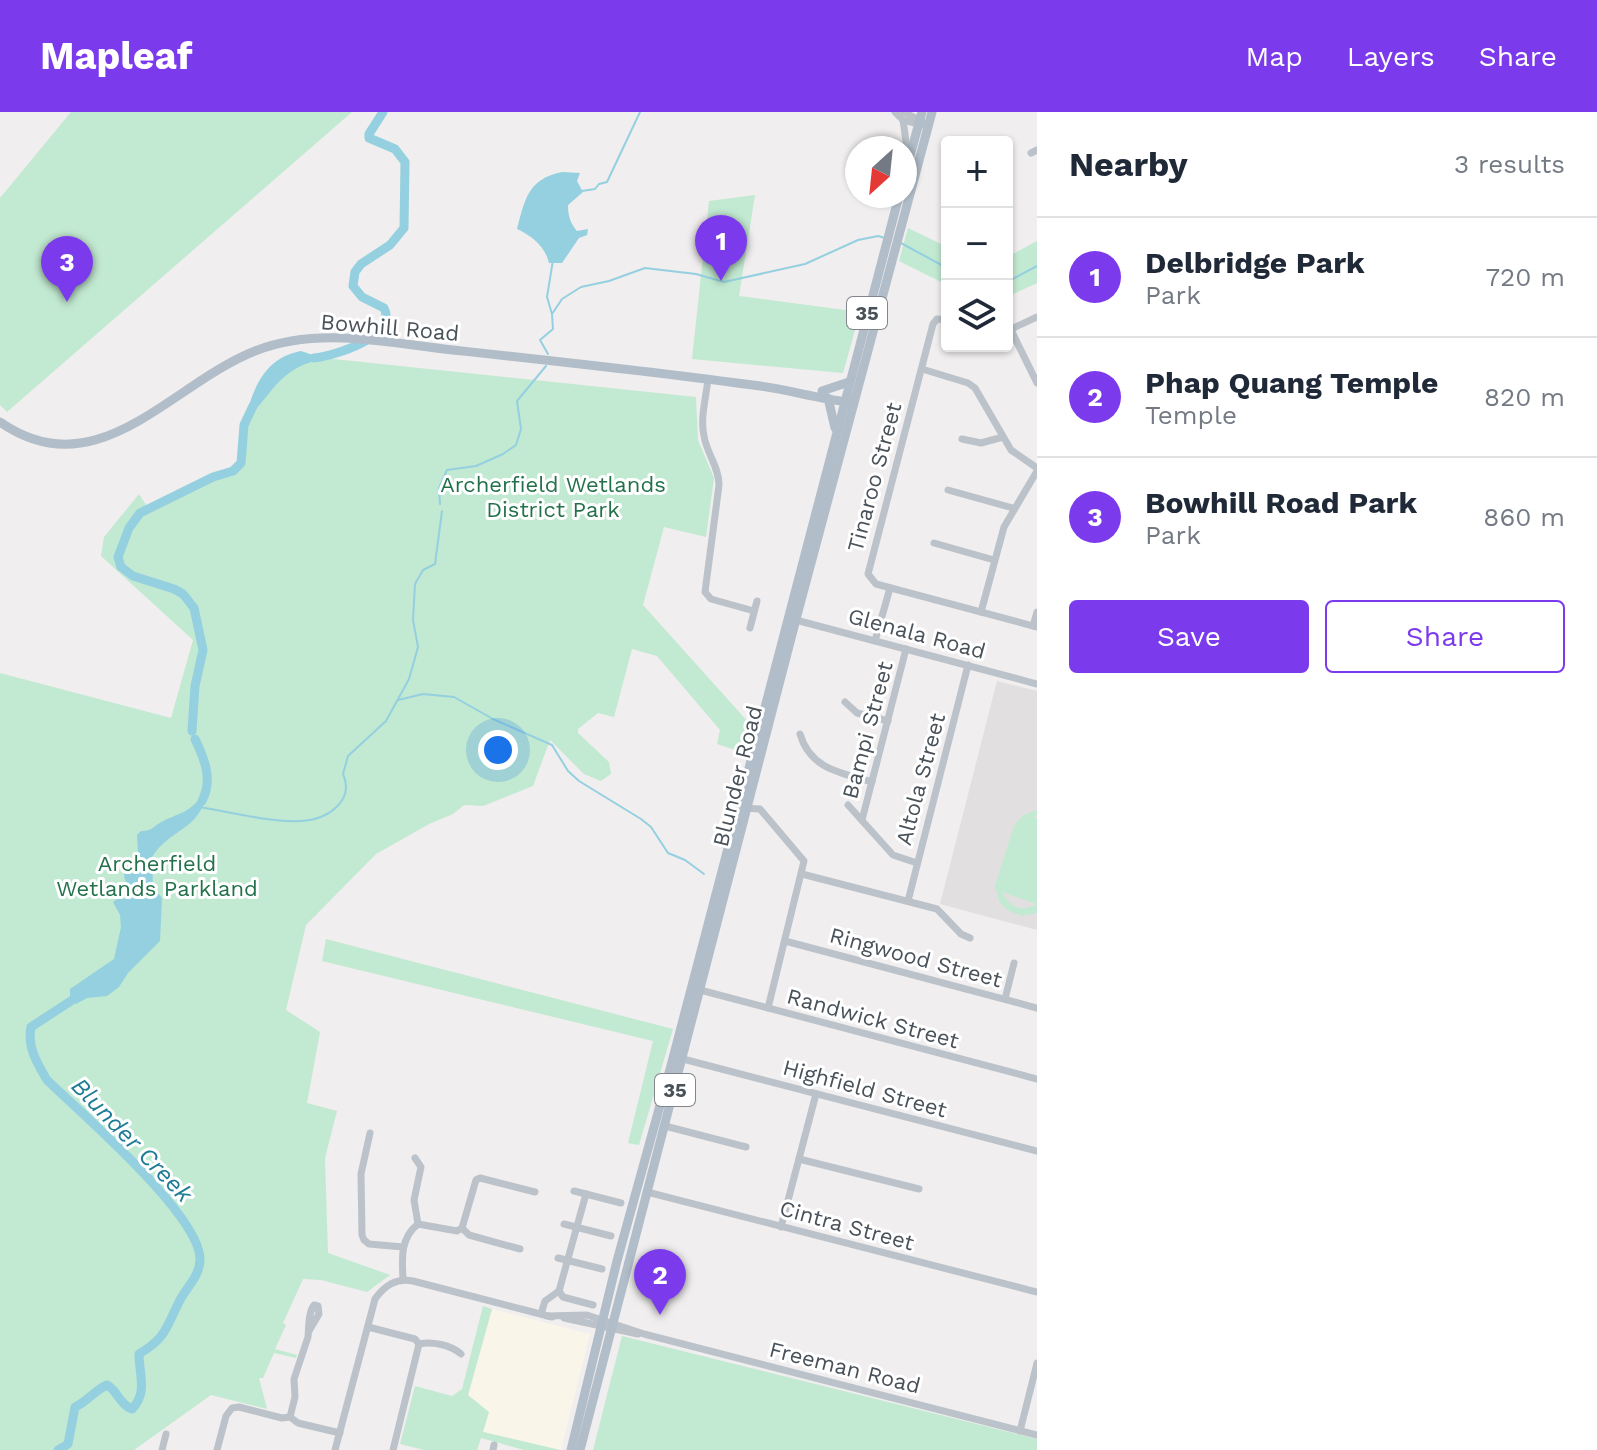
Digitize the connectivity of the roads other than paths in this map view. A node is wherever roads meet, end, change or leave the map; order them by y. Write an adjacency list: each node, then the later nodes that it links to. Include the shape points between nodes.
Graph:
1 (895, 112): 3 (street)
2 (932, 112): 4 (main road, Blunder Road / 35)
3 (903, 116): 4 (street); 5 (street)
4 (922, 121): 7 (main road, Blunder Road / 35)
5 (905, 136)
6 (897, 208): 7 (main road, Blunder Road / 35)
7 (894, 233): 8 (main road, Blunder Road / 35)
8 (891, 245): 15 (main road, Blunder Road / 35); 18 (main road, Blunder Road / 35)
9 (1037, 317): 11 (street)
10 (941, 319): 13 (street, Tinaroo Street, via 933,324)
11 (1013, 328)
12 (1013, 338): 16 (street)
13 (922, 369): 21 (street, via 975,388); 28 (street, Tinaroo Street, via 868,569 872,582)
14 (708, 379): 17 (main road, Bowhill Road); 19 (main road, Bowhill Road, via 329,337 290,340 253,352 141,420 95,441 44,443); 30 (street, via 702,426 719,485 705,592 711,599)
15 (849, 382): 17 (main road); 18 (main road, Blunder Road / 35)
16 (1037, 383)
17 (825, 395): 18 (main road, Bowhill Road); 20 (main road)
18 (848, 400): 20 (main road, Blunder Road / 35); 33 (main road, Blunder Road / 35)
19 (0, 422)
20 (836, 431): 33 (main road, Blunder Road / 35)
21 (1003, 437): 22 (street, via 981,443); 23 (street)
22 (962, 439)
23 (1037, 470): 25 (street)
24 (948, 490): 25 (street)
25 (1013, 508): 27 (street)
26 (934, 543): 27 (street)
27 (994, 560): 31 (street)
28 (890, 588): 31 (street); 36 (street)
29 (757, 601): 30 (street)
30 (754, 611): 35 (street)
31 (981, 612): 34 (street)
32 (1037, 612): 34 (street)
33 (791, 619): 36 (street, Glenala Road); 45 (main road, Blunder Road / 35)
34 (1035, 626)
35 (750, 628)
36 (875, 641): 37 (street, Glenala Road)
37 (906, 649): 38 (street, Glenala Road); 41 (street, Bampi Street)
38 (968, 665): 39 (street, Glenala Road); 47 (street, Altola Street)
39 (1037, 684)
40 (845, 702): 41 (street, via 857,713)
41 (888, 721): 43 (street, Bampi Street)
42 (800, 734): 43 (street, via 824,768)
43 (872, 782): 46 (street, Bampi Street)
44 (848, 805): 46 (street)
45 (742, 808): 48 (street, via 760,809 803,858); 53 (main road, Blunder Road / 35); 90 (main road, Blunder Road / 35, via 617,1261)
46 (862, 820): 47 (street, via 893,855)
47 (917, 863): 49 (street, Altola Street)
48 (802, 874): 49 (street); 51 (street)
49 (908, 901): 50 (street, via 937,909)
50 (970, 938)
51 (785, 941): 54 (street, Ringwood Street); 55 (street)
52 (1014, 963): 54 (street)
53 (700, 990): 55 (street, Randwick Street); 57 (main road, Blunder Road / 35)
54 (1005, 999): 56 (street, Ringwood Street)
55 (768, 1008): 58 (street, Randwick Street)
56 (1037, 1008)
57 (683, 1059): 59 (street, Highfield Street); 60 (main road, Blunder Road / 35)
58 (1037, 1079)
59 (816, 1094): 63 (street, Highfield Street); 65 (street)
60 (665, 1126): 62 (street); 70 (main road, Blunder Road / 35)
61 (370, 1133): 80 (street, via 361,1174 362,1235 369,1244)
62 (746, 1147)
63 (1037, 1151)
64 (415, 1158): 74 (street, via 424,1164 414,1200)
65 (799, 1159): 66 (street); 77 (street)
66 (907, 1186): 67 (street); 72 (street)
67 (919, 1189)
68 (574, 1191): 71 (street)
69 (535, 1192): 78 (street, via 480,1178)
70 (647, 1192): 77 (street, Cintra Street); 90 (main road, Blunder Road / 35)
71 (586, 1194): 73 (street); 76 (street)
72 (904, 1196)
73 (621, 1203)
74 (418, 1224): 78 (street); 80 (street)
75 (564, 1224): 76 (street)
76 (578, 1227): 79 (street); 83 (street)
77 (781, 1227): 87 (street, Cintra Street)
78 (462, 1228): 81 (street, via 469,1235)
79 (611, 1236)
80 (403, 1247): 85 (street)
81 (520, 1249)
82 (558, 1258): 83 (street)
83 (568, 1260): 84 (street); 86 (street)
84 (602, 1269)
85 (403, 1279): 89 (street, Freeman Road); 91 (street, via 384,1287 375,1299)
86 (559, 1291): 88 (street, via 563,1297); 89 (street, via 545,1301)
87 (1037, 1292)
88 (593, 1305)
89 (544, 1315): 90 (street, Freeman Road)
90 (608, 1324): 97 (street, Freeman Road); 105 (main road, Blunder Road / 35); 106 (main road, Blunder Road / 35)
91 (368, 1327): 93 (street); 98 (street)
92 (309, 1331): 96 (street, via 294,1379)
93 (419, 1344): 94 (street, via 429,1342); 104 (street)
94 (461, 1354)
95 (1037, 1363): 97 (street)
96 (290, 1417): 98 (street); 102 (street, via 232,1408)
97 (1020, 1431): 100 (street, Freeman Road)
98 (340, 1433): 103 (street)
99 (166, 1434): 101 (street)
100 (1037, 1435)
101 (159, 1447)
102 (217, 1450)
103 (335, 1450)
104 (393, 1450)
105 (571, 1450)
106 (580, 1450)

